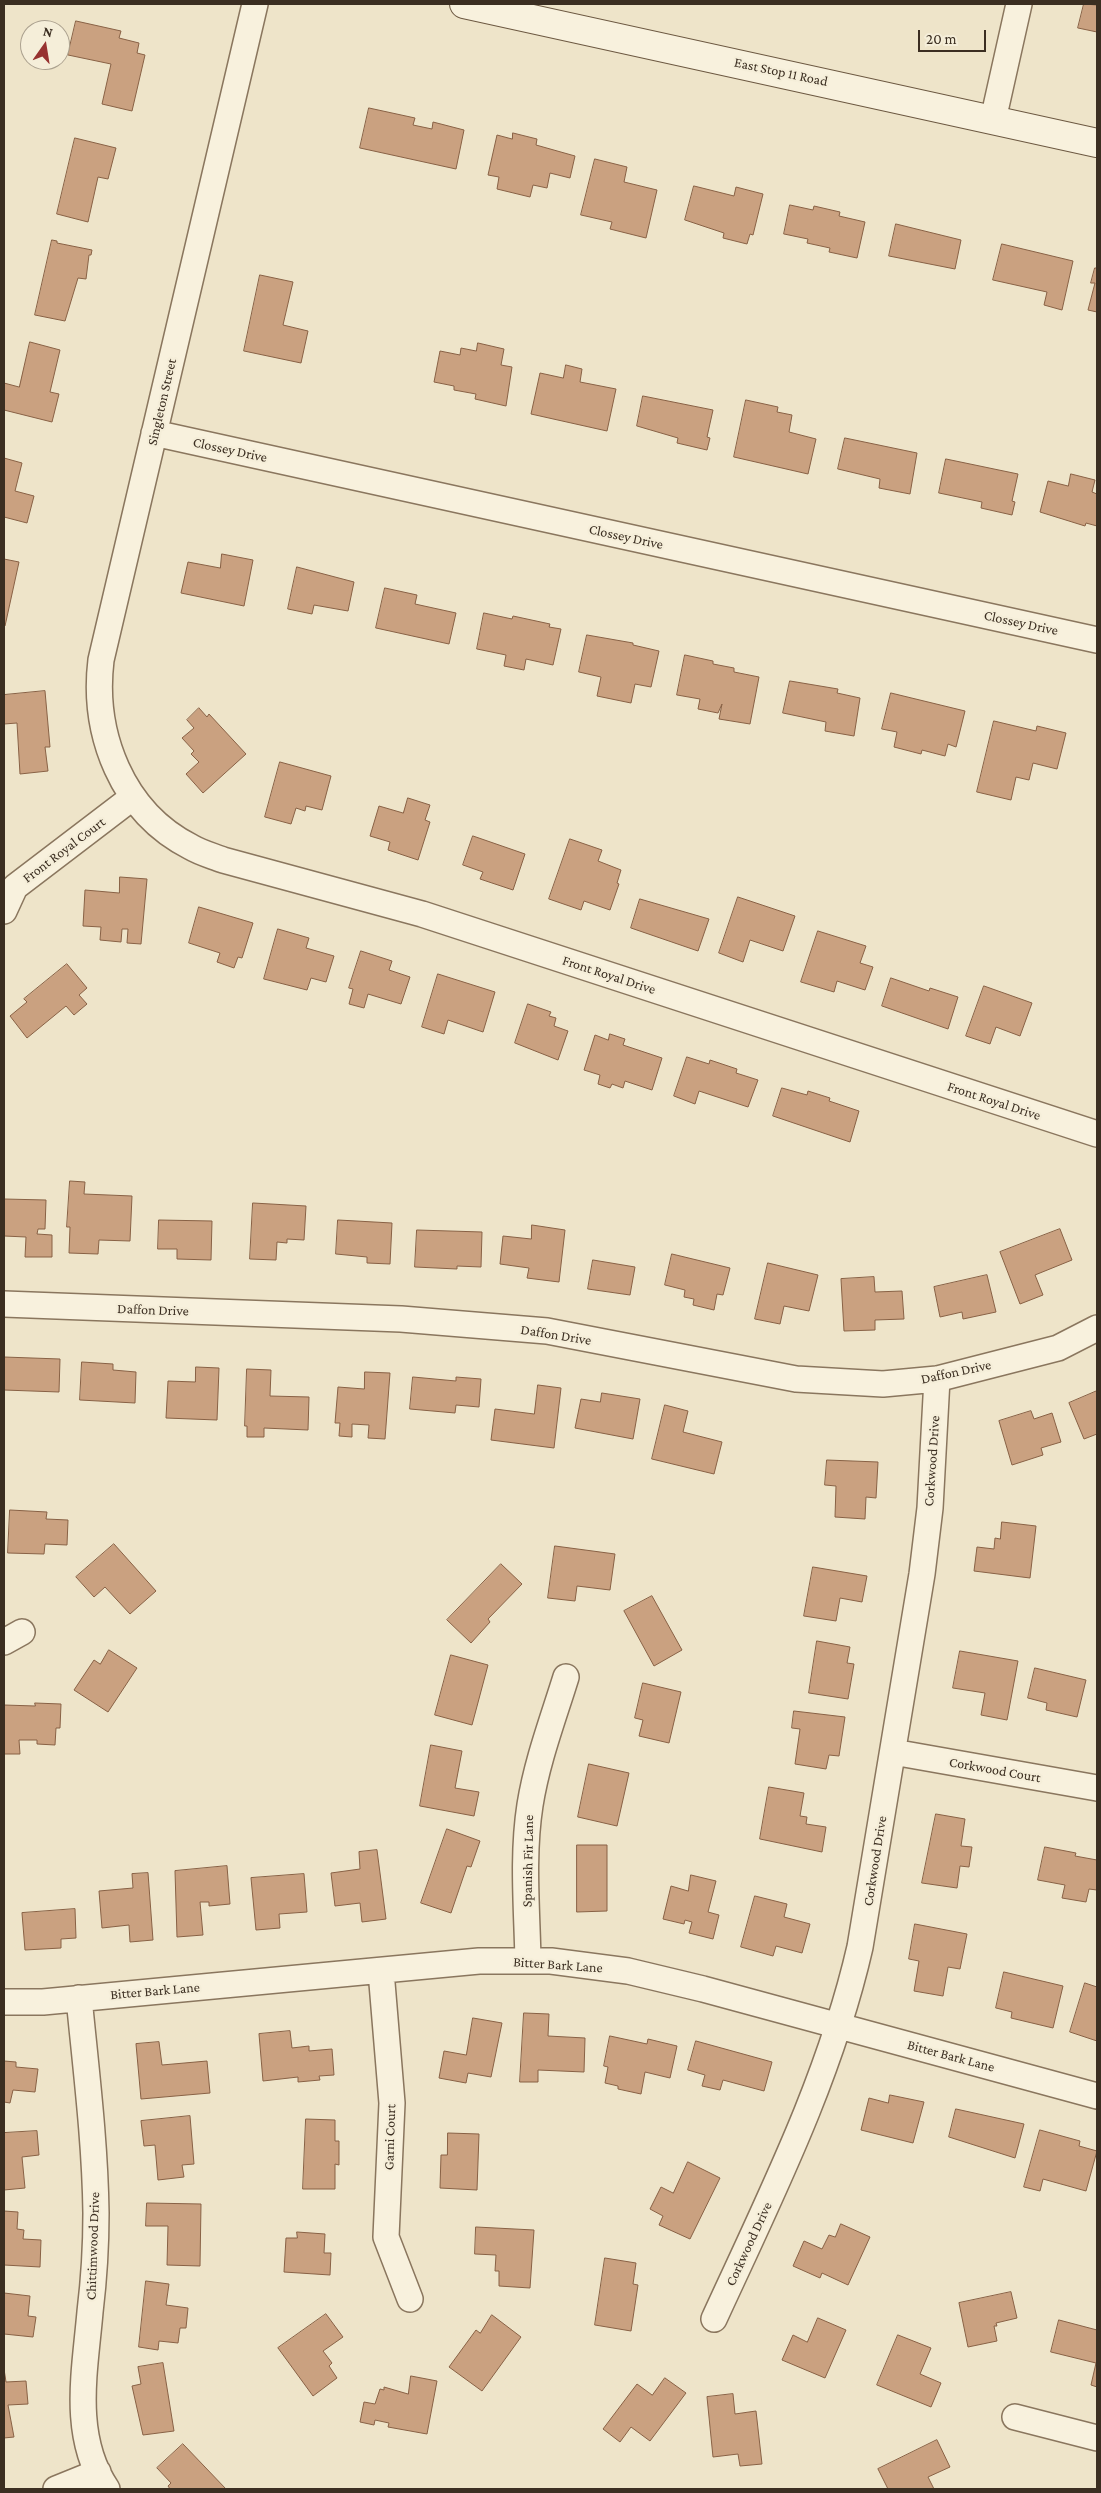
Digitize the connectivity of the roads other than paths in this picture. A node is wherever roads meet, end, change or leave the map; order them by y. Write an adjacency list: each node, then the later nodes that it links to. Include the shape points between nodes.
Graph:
1 (255, 4): 6 (street, Singleton Street)
2 (464, 4): 4 (main road, East Stop 11 Road)
3 (1019, 4): 4 (street)
4 (993, 120): 5 (main road, East Stop 11 Road)
5 (1097, 142)
6 (154, 433): 7 (street, Clossey Drive); 8 (street, Singleton Street, via 101,660 99,682 105,738 121,778)
7 (1097, 640)
8 (134, 797): 9 (street, Front Royal Court, via 15,887); 10 (street, Front Royal Drive, via 173,836 192,848 223,860 422,914)
9 (4, 911)
10 (1097, 1134)
11 (4, 1304): 13 (street, Daffon Drive, via 401,1319 547,1332 796,1379 882,1384)
12 (1097, 1328): 13 (street, Daffon Drive, via 1058,1348)
13 (937, 1378): 15 (street, Corkwood Drive, via 928,1530)
14 (566, 1676): 17 (street, Spanish Fir Lane, via 538,1766 530,1806 526,1847)
15 (893, 1752): 16 (street, Corkwood Court); 21 (street, Corkwood Drive, via 860,1947)
16 (1097, 1788)
17 (528, 1961): 18 (street, Bitter Bark Lane, via 479,1961); 21 (street, Bitter Bark Lane, via 584,1964 628,1971)
18 (381, 1971): 19 (street, Bitter Bark Lane); 23 (street, Garni Court, via 392,2103 386,2237)
19 (78, 1998): 20 (street, Bitter Bark Lane); 27 (street, Chittimwood Drive, via 93,2130 96,2217 82,2393 88,2444)
20 (4, 2002)
21 (840, 2026): 22 (street, Bitter Bark Lane); 24 (street, Corkwood Drive, via 813,2100)
22 (1097, 2096)
23 (410, 2299)
24 (714, 2319)
25 (1015, 2417): 26 (street)
26 (1097, 2438)
27 (102, 2481): 28 (street)
28 (56, 2489)

